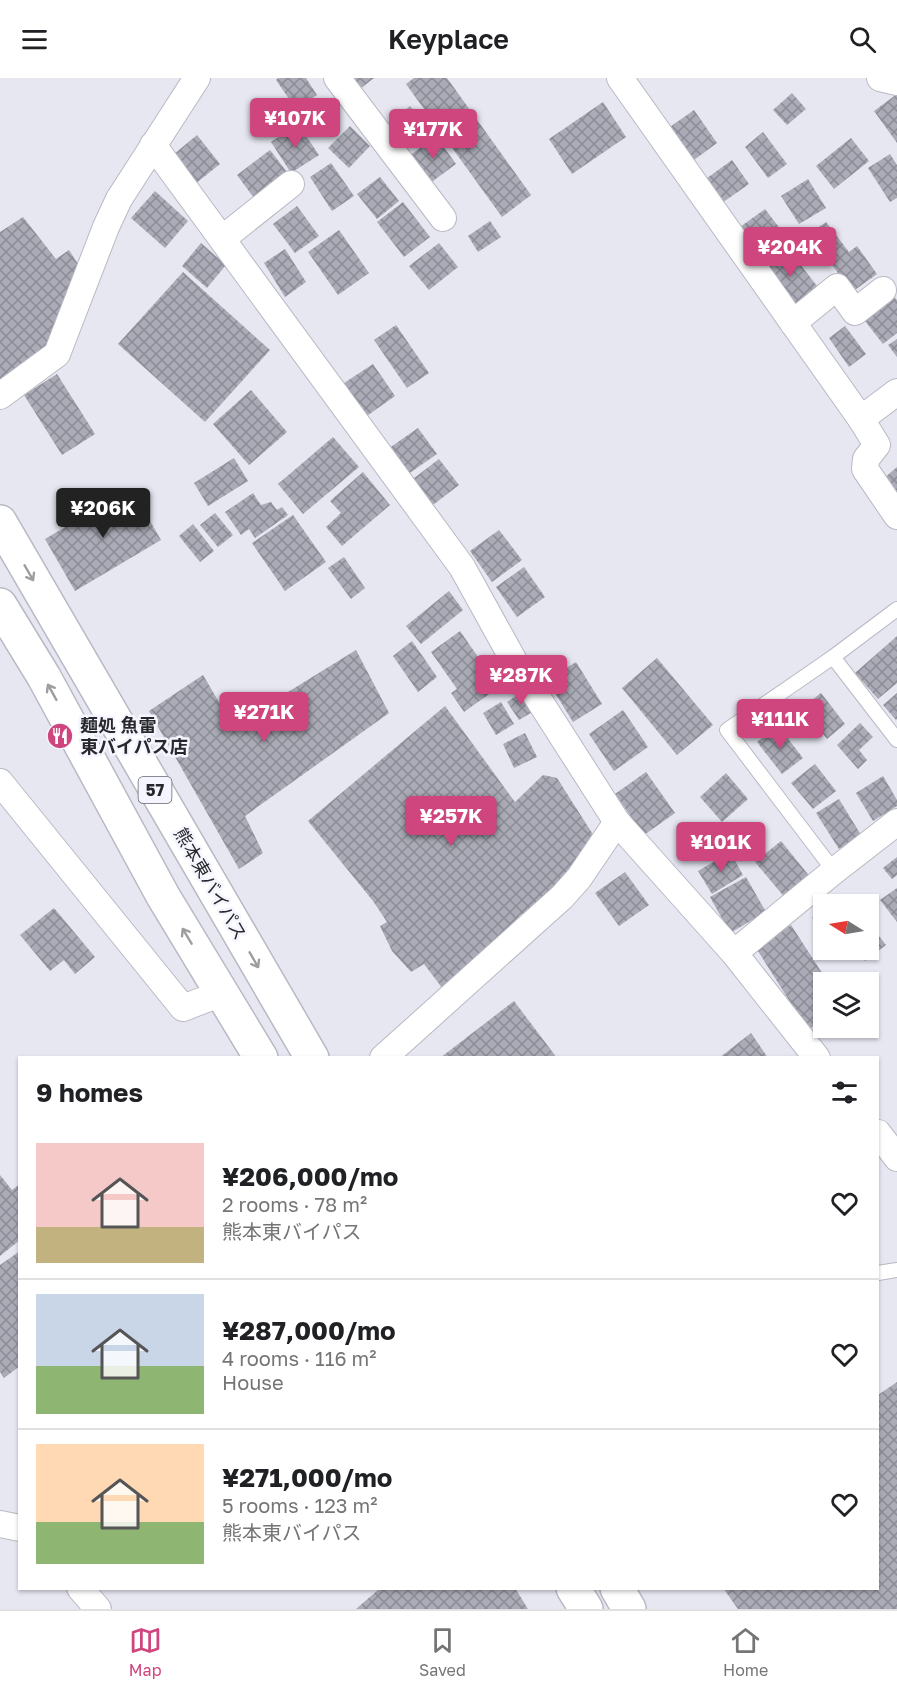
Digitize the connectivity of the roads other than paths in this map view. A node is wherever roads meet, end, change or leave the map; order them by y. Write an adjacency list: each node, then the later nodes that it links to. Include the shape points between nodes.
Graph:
1 (197, 78): 6 (street)
2 (337, 78): 8 (street)
3 (620, 78): 11 (street)
4 (880, 78): 5 (street)
5 (897, 82)
6 (153, 145): 9 (street); 13 (street, via 110,218 57,354)
7 (291, 184): 9 (street)
8 (443, 218)
9 (222, 239): 22 (street, via 462,567 514,661)
10 (883, 290): 11 (street, via 855,312 837,287)
11 (794, 323): 14 (street)
12 (897, 392): 14 (street)
13 (0, 396)
14 (861, 419): 15 (street, via 877,445 866,459 865,469)
15 (897, 516)
16 (0, 522): 28 (highway, 熊本東バイパス / 57, one-way to 28)
17 (0, 605): 26 (highway, 57, one-way to 17, via 163,896 44,677)
18 (897, 609): 19 (lane)
19 (833, 657): 20 (lane); 24 (lane, via 726,730)
20 (897, 740)
21 (0, 782): 26 (street, via 183,1008)
22 (617, 822): 25 (street); 29 (street, via 562,897)
23 (897, 822): 24 (street)
24 (834, 871): 25 (street)
25 (734, 953): 30 (street)
26 (222, 993): 27 (highway, 57)
27 (260, 1056)
28 (311, 1056)
29 (385, 1056)
30 (815, 1056)
31 (879, 1134): 32 (street)
32 (897, 1158)
33 (897, 1270): 34 (lane)
34 (879, 1273)
35 (0, 1524): 36 (street)
36 (18, 1528)
37 (82, 1590): 40 (street)
38 (574, 1590): 41 (highway)
39 (617, 1590): 42 (highway)
40 (99, 1609)
41 (585, 1609)
42 (629, 1609)

